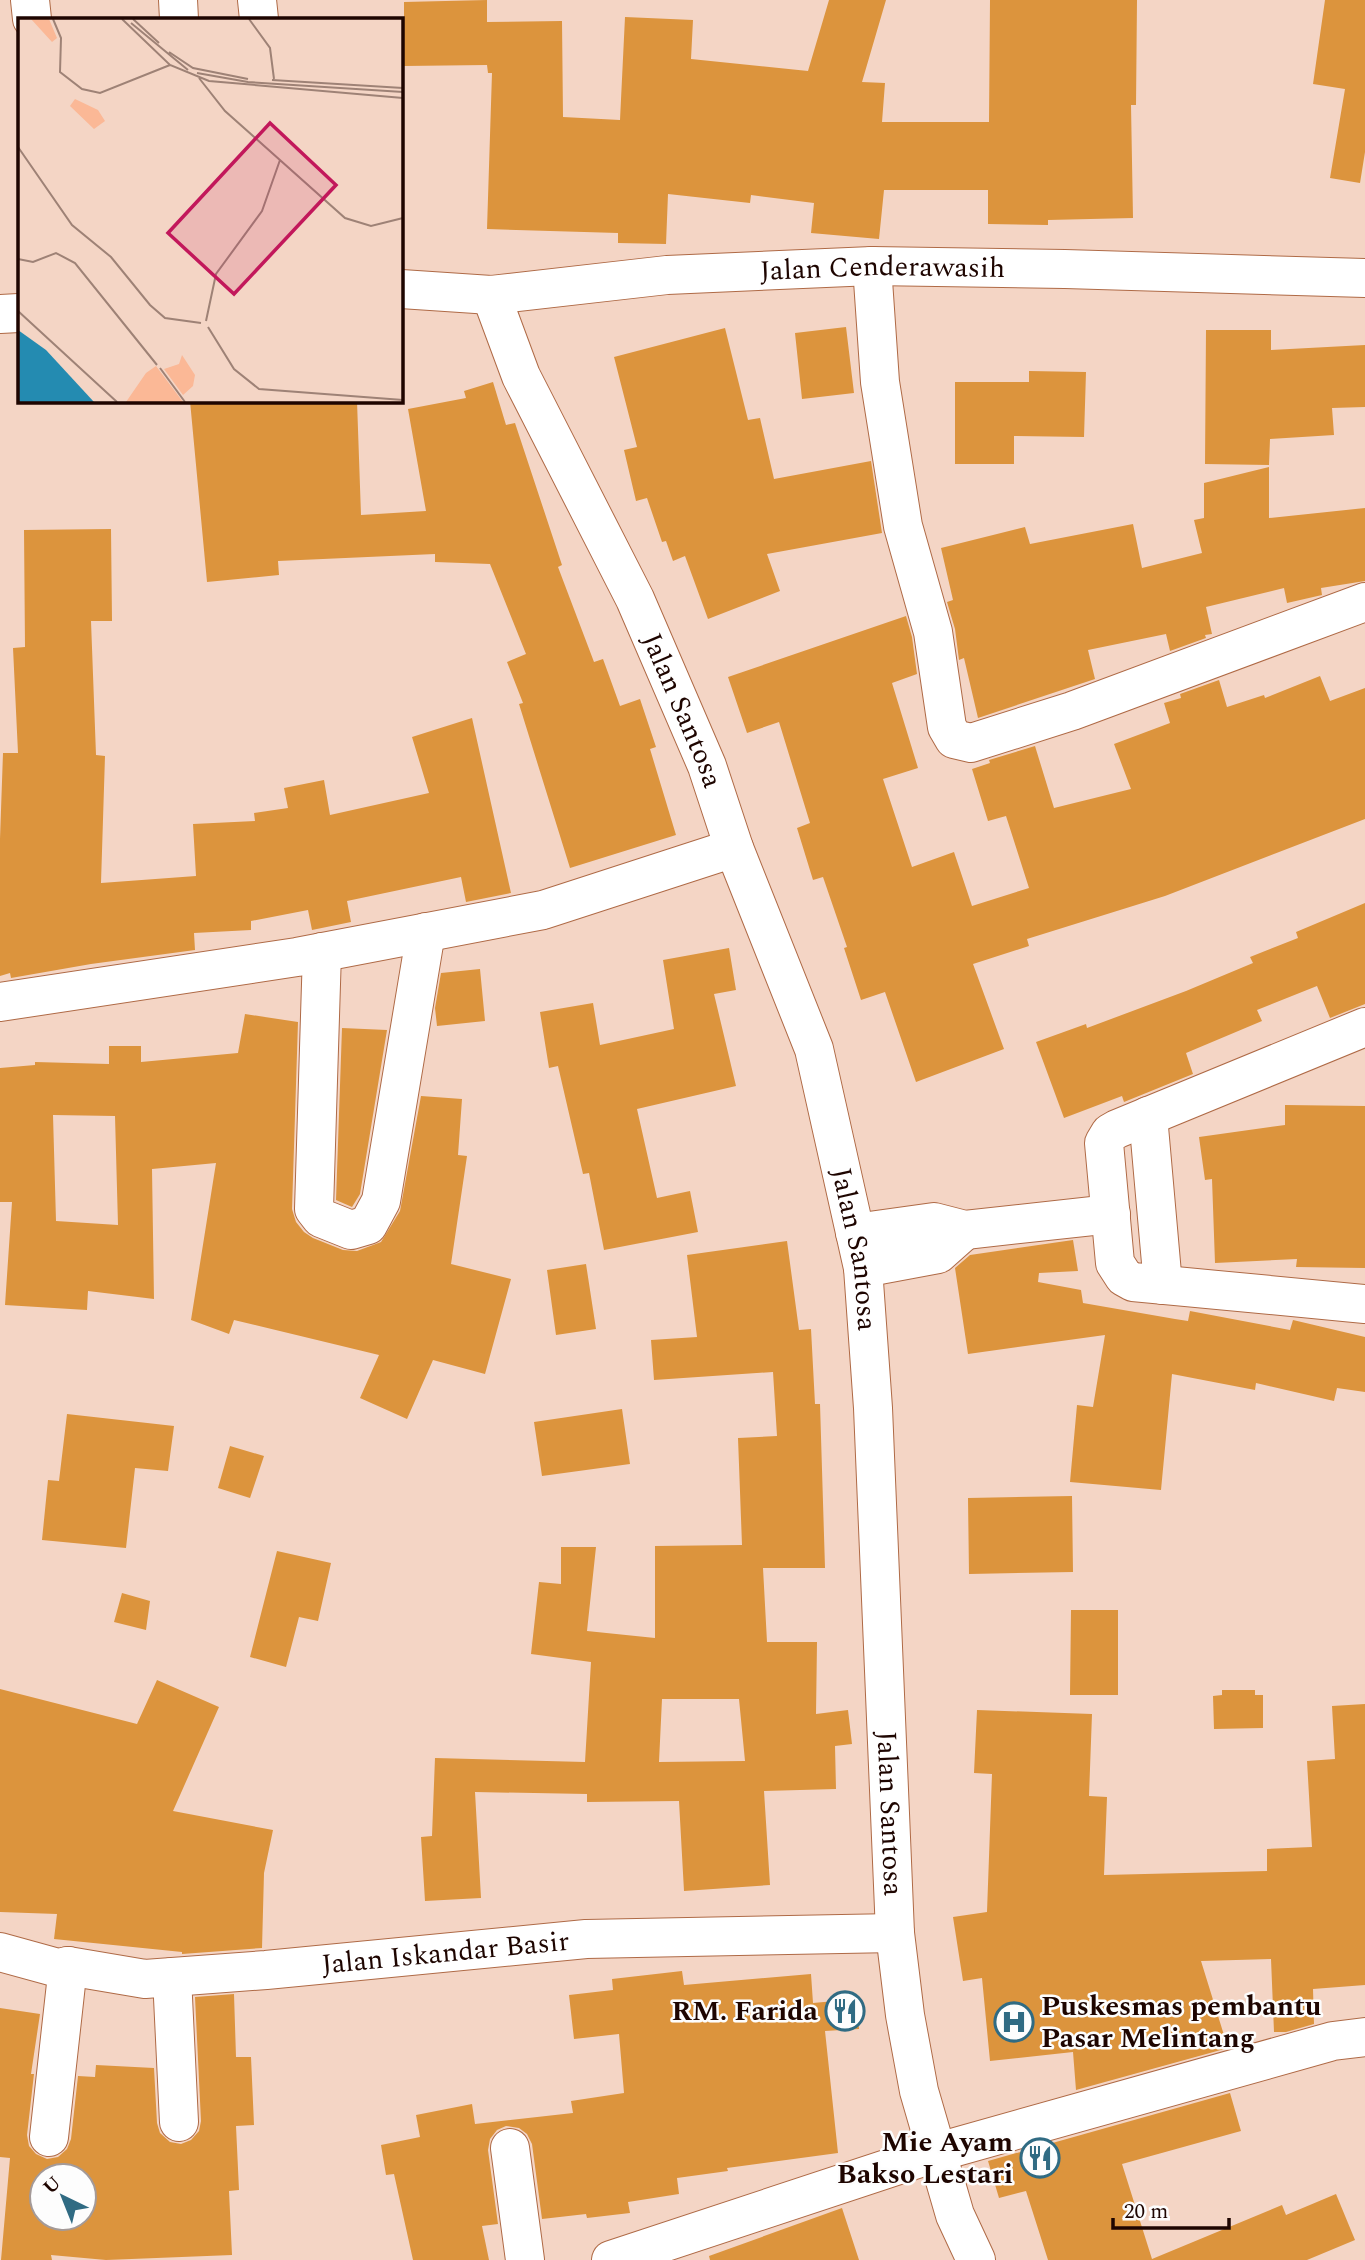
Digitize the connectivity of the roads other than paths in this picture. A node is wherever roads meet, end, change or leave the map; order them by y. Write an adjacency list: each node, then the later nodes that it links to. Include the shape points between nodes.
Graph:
1 (30, 0): 4 (street)
2 (178, 0): 5 (street)
3 (257, 0): 6 (street)
4 (33, 18)
5 (179, 18)
6 (259, 18)
7 (872, 266): 8 (street, Jalan Cenderawasih); 10 (street, Jalan Cenderawasih, via 667,275); 13 (street, via 880,382 903,526 933,632 947,727 954,739 971,743 1072,711)
8 (1365, 278)
9 (402, 289): 10 (street, Jalan Cenderawasih)
10 (491, 295): 14 (street, Jalan Santosa, via 521,376 635,599 707,766)
11 (18, 313): 12 (street)
12 (0, 314)
13 (1365, 602)
14 (734, 848): 15 (street, via 543,910); 21 (street, Jalan Santosa, via 814,1049)
15 (426, 932): 16 (street); 16 (street, via 381,1201 368,1225 351,1230 321,1218 314,1209)
16 (322, 952): 17 (street)
17 (0, 1002)
18 (1365, 1027): 19 (street)
19 (1148, 1116): 20 (street, via 1110,1133 1104,1143); 22 (street)
20 (1111, 1214): 21 (street, via 965,1230 938,1254); 22 (street, via 1117,1268 1133,1282)
21 (859, 1250): 24 (street, Jalan Santosa, via 873,1408)
22 (1163, 1285): 23 (street)
23 (1365, 1304)
24 (895, 1933): 27 (street, Jalan Iskandar Basir, via 586,1939); 32 (street, Jalan Santosa, via 919,2091)
25 (0, 1952): 26 (street, Jalan Iskandar Basir, via 58,1968)
26 (68, 1966): 27 (street, Jalan Iskandar Basir, via 145,1979); 30 (street)
27 (172, 1977): 29 (street)
28 (1365, 2037): 32 (street, via 1333,2041)
29 (179, 2122)
30 (49, 2137)
31 (510, 2148): 33 (street)
32 (938, 2152): 34 (street); 35 (street, Jalan Santosa, via 955,2215)
33 (525, 2260)
34 (611, 2260)
35 (976, 2260)

